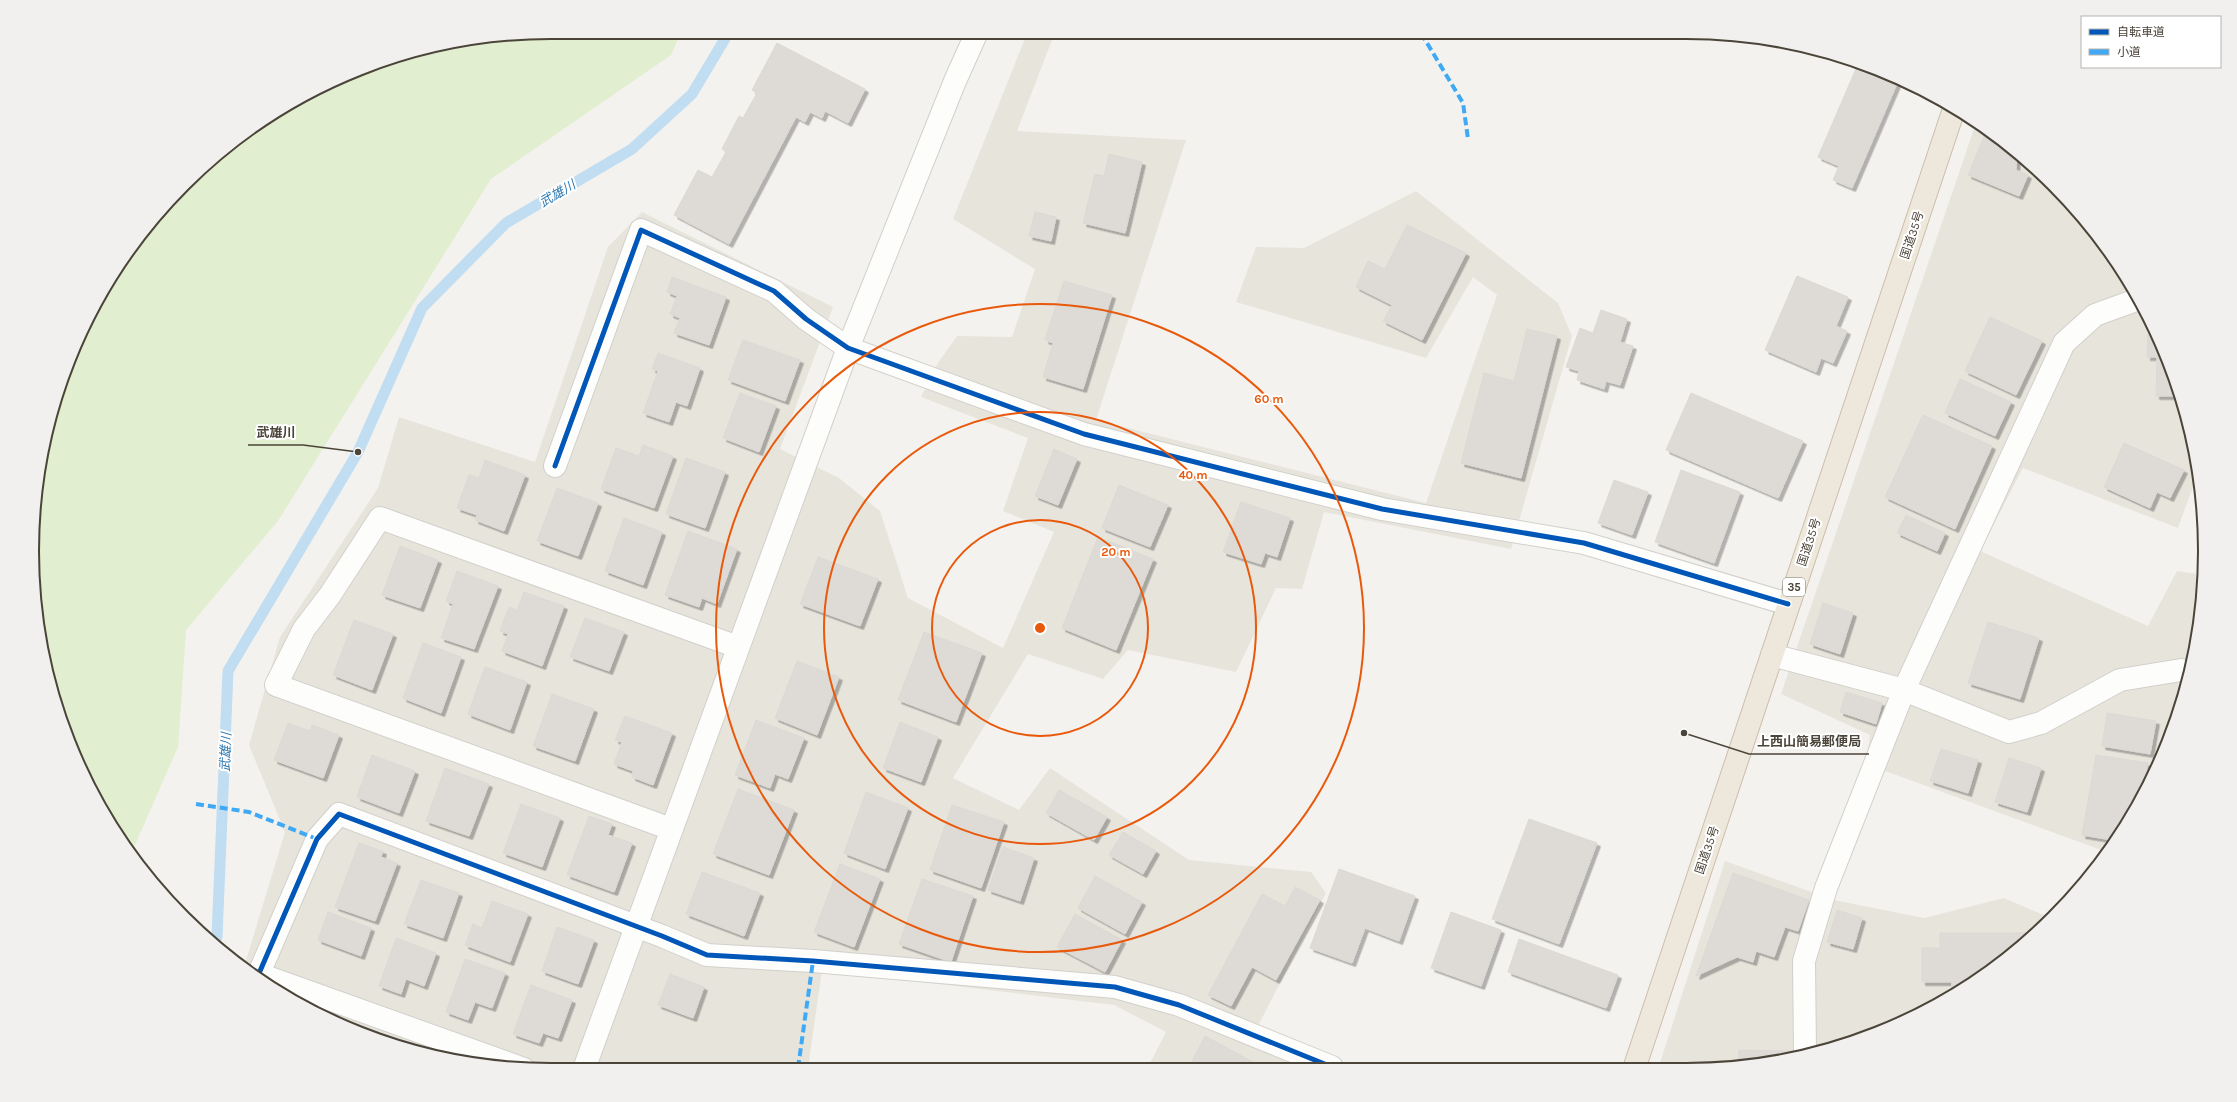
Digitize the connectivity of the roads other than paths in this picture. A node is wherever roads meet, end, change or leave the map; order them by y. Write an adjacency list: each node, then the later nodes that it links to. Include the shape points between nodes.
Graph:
1 (974, 39): 4 (street)
2 (1952, 114): 6 (highway, 国道35号 / 35)
3 (2132, 301): 10 (street, via 2095,315 2064,342)
4 (848, 348): 5 (street, via 806,319 774,291 641,230); 6 (street, via 1084,434 1382,509 1584,543); 7 (street)
5 (555, 466)
6 (1788, 604): 8 (highway, 国道35号 / 35)
7 (738, 647): 11 (street); 11 (street, via 380,518 330,595 304,629 276,686)
8 (1772, 655): 10 (street); 19 (highway, 国道35号 / 35)
9 (2184, 671): 10 (street, via 2120,680 2041,723 2009,732)
10 (1904, 690): 15 (street, via 1826,888 1804,961)
11 (671, 829): 12 (street)
12 (636, 926): 13 (street, via 339,814 317,839); 17 (street); 18 (street, via 706,955 813,961 1114,987 1179,1005)
13 (260, 972)
14 (275, 982): 16 (street)
15 (1806, 1049)
16 (499, 1060)
17 (586, 1063)
18 (1322, 1063)
19 (1636, 1063)

